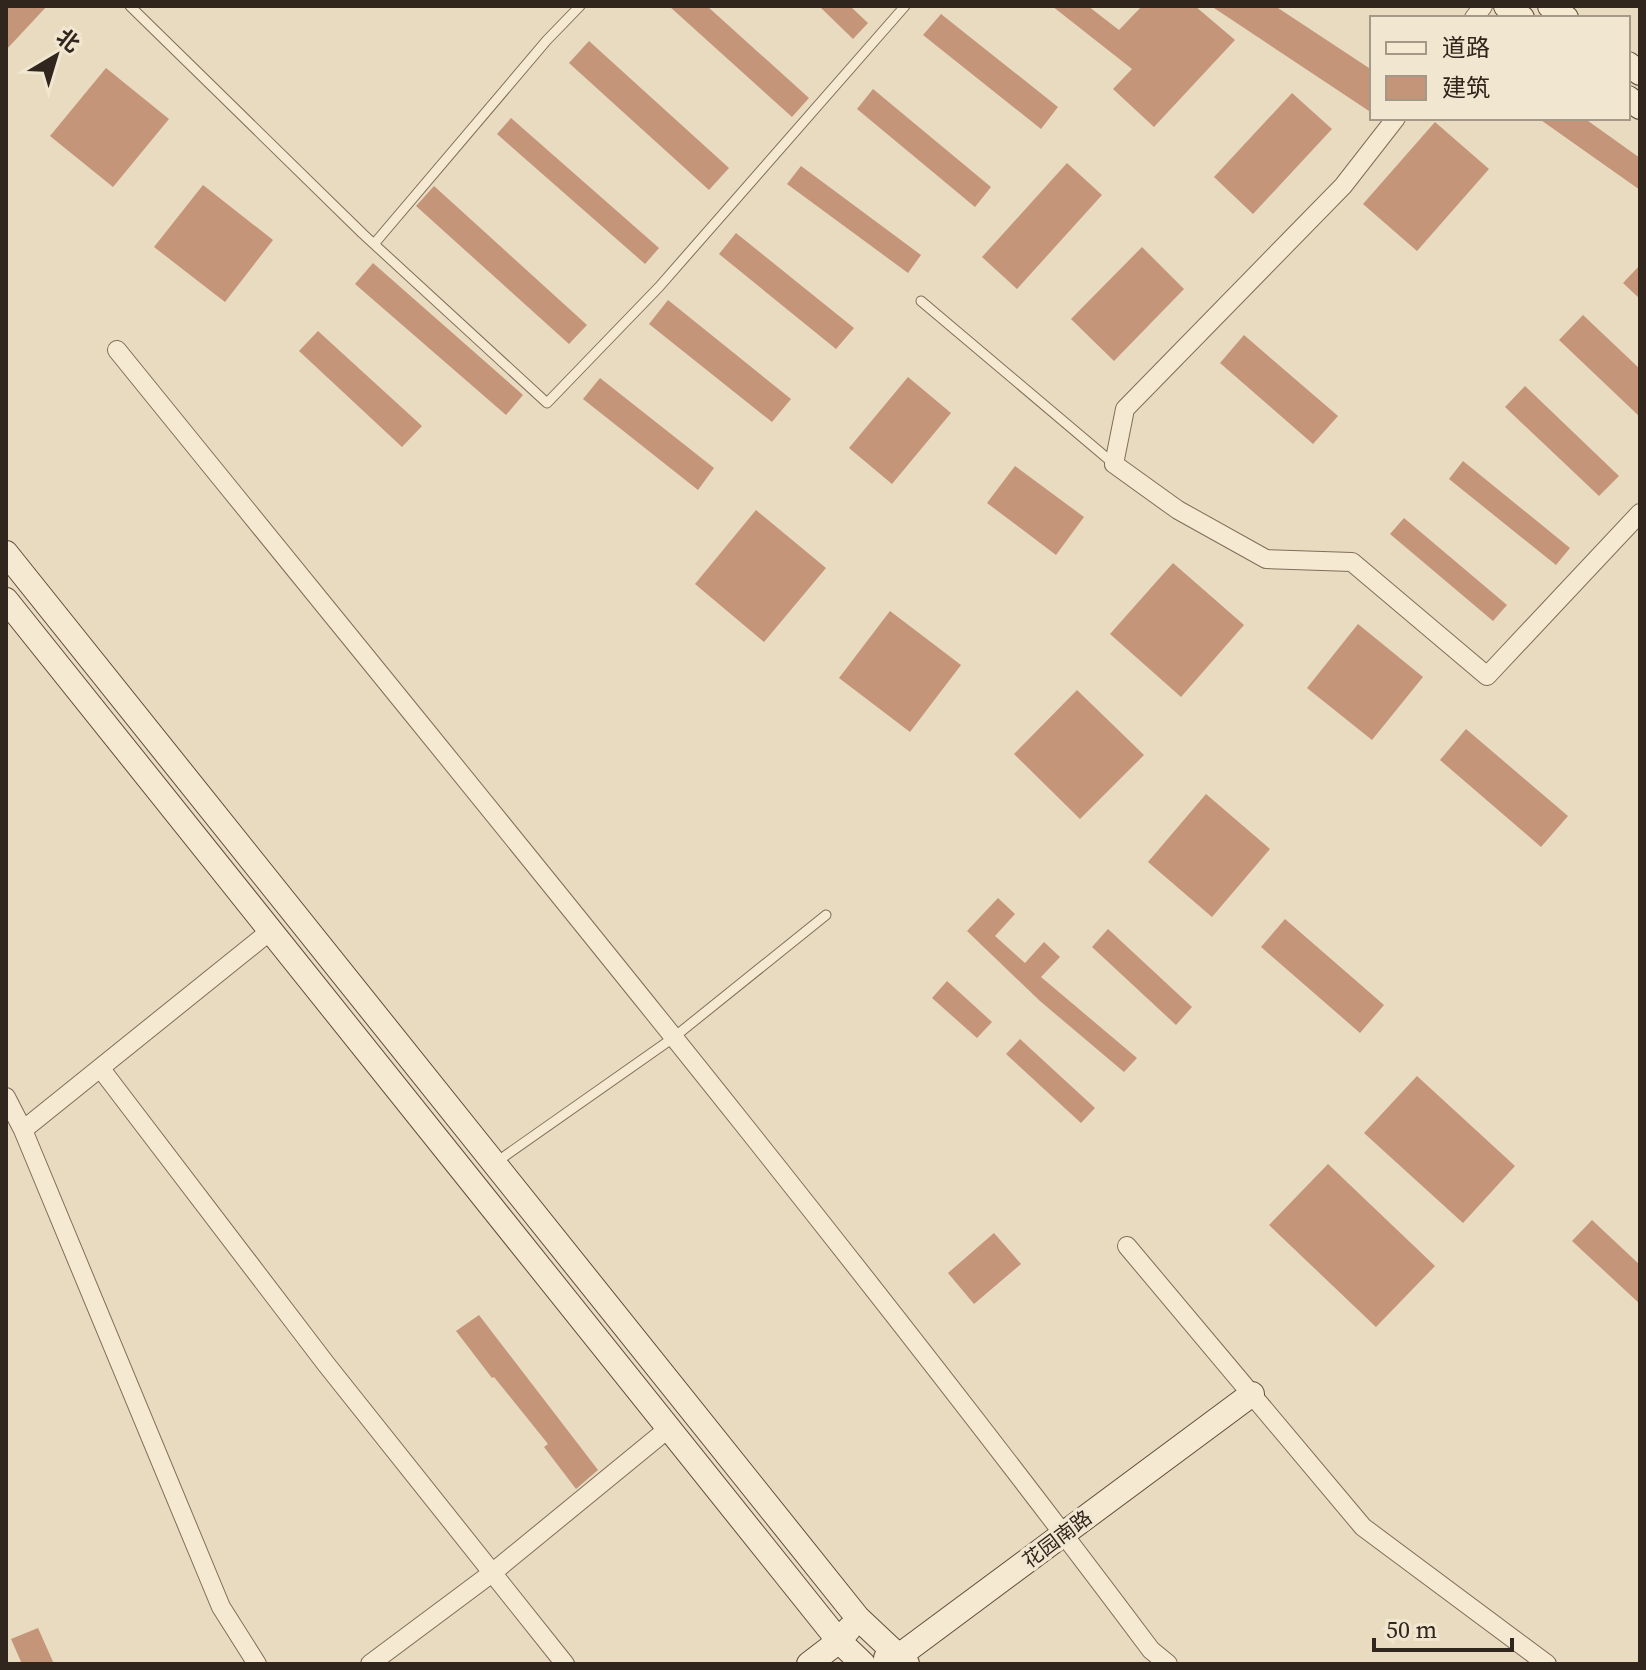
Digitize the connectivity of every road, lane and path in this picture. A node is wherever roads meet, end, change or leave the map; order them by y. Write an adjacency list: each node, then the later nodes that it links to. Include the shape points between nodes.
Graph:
1 (130, 6): 7 (lane)
2 (580, 6): 7 (lane)
3 (886, 6): 5 (lane)
4 (905, 6): 5 (lane)
5 (896, 16): 7 (lane, via 659,287 547,403)
6 (1394, 120): 10 (street, via 1343,186 1125,409)
7 (374, 244)
8 (921, 301): 10 (lane)
9 (117, 350): 16 (street)
10 (1114, 464): 11 (street, via 1178,510 1266,559 1352,562 1487,676)
11 (1640, 513)
12 (6, 553): 20 (main road)
13 (6, 600): 15 (main road)
14 (826, 915): 16 (lane)
15 (269, 932): 17 (street); 23 (main road)
16 (673, 1038): 20 (lane); 24 (street)
17 (101, 1069): 19 (street); 25 (street)
18 (6, 1097): 19 (street)
19 (23, 1130): 30 (street, via 221,1607)
20 (495, 1163): 26 (main road)
21 (1127, 1246): 22 (street)
22 (1252, 1394): 24 (main road, 花园南路); 35 (street, via 1363,1527)
23 (669, 1428): 25 (street); 27 (main road)
24 (1064, 1534): 28 (main road, 花园南路); 34 (street, via 1151,1650)
25 (492, 1573): 31 (street); 32 (street)
26 (858, 1618): 27 (main road); 28 (main road)
27 (839, 1641): 29 (main road); 33 (main road)
28 (903, 1660): 29 (main road)
29 (858, 1663)
30 (257, 1664)
31 (370, 1664)
32 (565, 1664)
33 (809, 1664)
34 (1168, 1664)
35 (1547, 1664)

